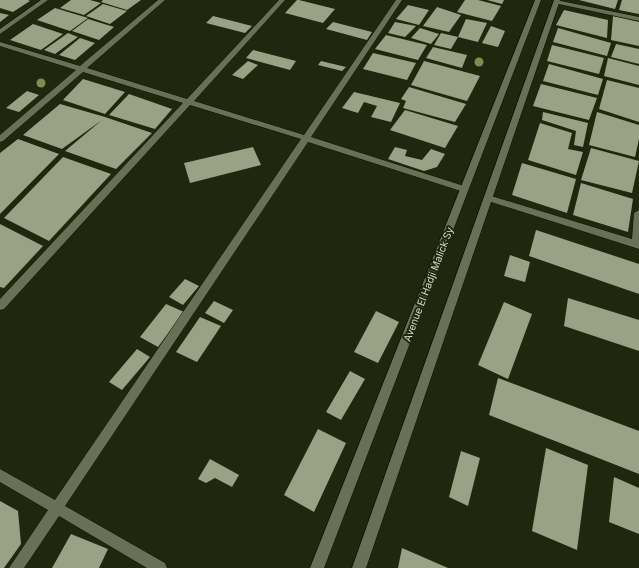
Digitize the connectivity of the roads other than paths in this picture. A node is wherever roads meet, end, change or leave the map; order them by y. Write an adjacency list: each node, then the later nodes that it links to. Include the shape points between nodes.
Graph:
1 (45, 0): 8 (street)
2 (162, 0): 10 (street)
3 (282, 0): 11 (street)
4 (399, 0): 12 (street)
5 (538, 0): 14 (street, Avenue El Hadji Malick Sy)
6 (557, 1): 7 (street); 15 (street)
7 (639, 20)
8 (0, 32)
9 (0, 44): 10 (street)
10 (81, 70): 11 (street); 13 (street)
11 (187, 103): 12 (street); 18 (street)
12 (306, 138): 14 (street); 20 (street)
13 (0, 139)
14 (464, 189): 23 (street, Avenue El Hadji Malick Sy)
15 (488, 198): 17 (street); 24 (street)
16 (639, 213): 17 (street)
17 (637, 244)
18 (0, 306)
19 (0, 475): 20 (street)
20 (57, 507): 21 (street); 22 (street)
21 (16, 568)
22 (160, 568)
23 (317, 568)
24 (359, 568)

